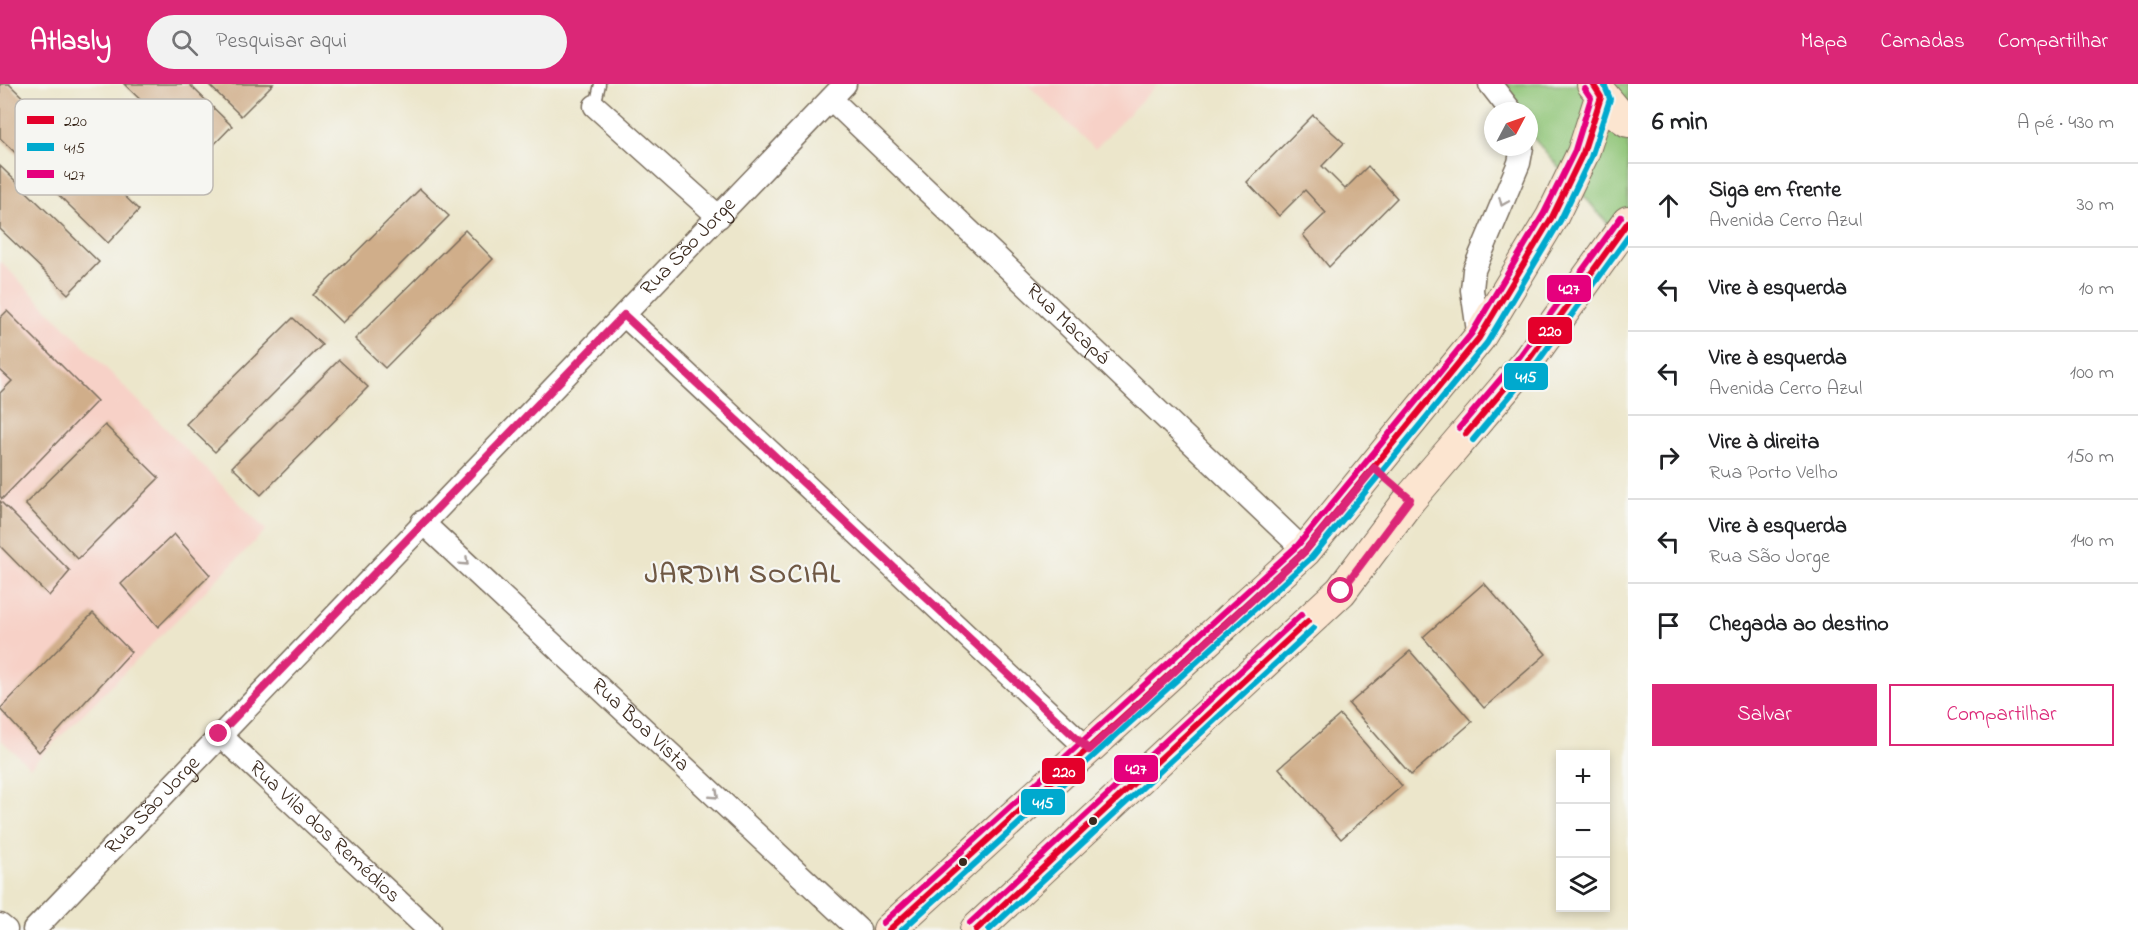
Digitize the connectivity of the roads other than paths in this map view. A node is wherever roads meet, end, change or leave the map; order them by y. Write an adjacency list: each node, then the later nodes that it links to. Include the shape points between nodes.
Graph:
1 (600, 84): 6 (lane)
2 (1490, 84): 5 (street)
3 (1597, 91): 7 (main road); 12 (main road, via 1583,153 1552,217)
4 (838, 92): 9 (street, Rua São Jorge); 18 (street, Rua Macapá)
5 (1504, 102)
6 (595, 106): 9 (street)
7 (1628, 122)
8 (1520, 156): 12 (street, one-way to 12, via 1474,270 1472,290)
9 (719, 217): 11 (street, Rua São Jorge)
10 (1624, 231): 15 (main road, via 1527,362)
11 (624, 315): 17 (street, Rua São Jorge); 20 (street)
12 (1479, 338): 13 (main road)
13 (1395, 442): 14 (main road); 15 (main road)
14 (1374, 468): 16 (main road); 18 (main road)
15 (1433, 473): 16 (main road)
16 (1410, 499): 27 (main road, via 1341,591)
17 (422, 522): 19 (street, Rua São Jorge); 25 (street, Rua Boa Vista, one-way to 25)
18 (1305, 551): 20 (main road)
19 (219, 734): 23 (street, Rua São Jorge); 24 (street, Rua Vila dos Remédios)
20 (1089, 750): 26 (main road)
21 (0, 925): 22 (street)
22 (6, 930)
23 (34, 930)
24 (429, 930)
25 (859, 930)
26 (889, 930)
27 (976, 930)

